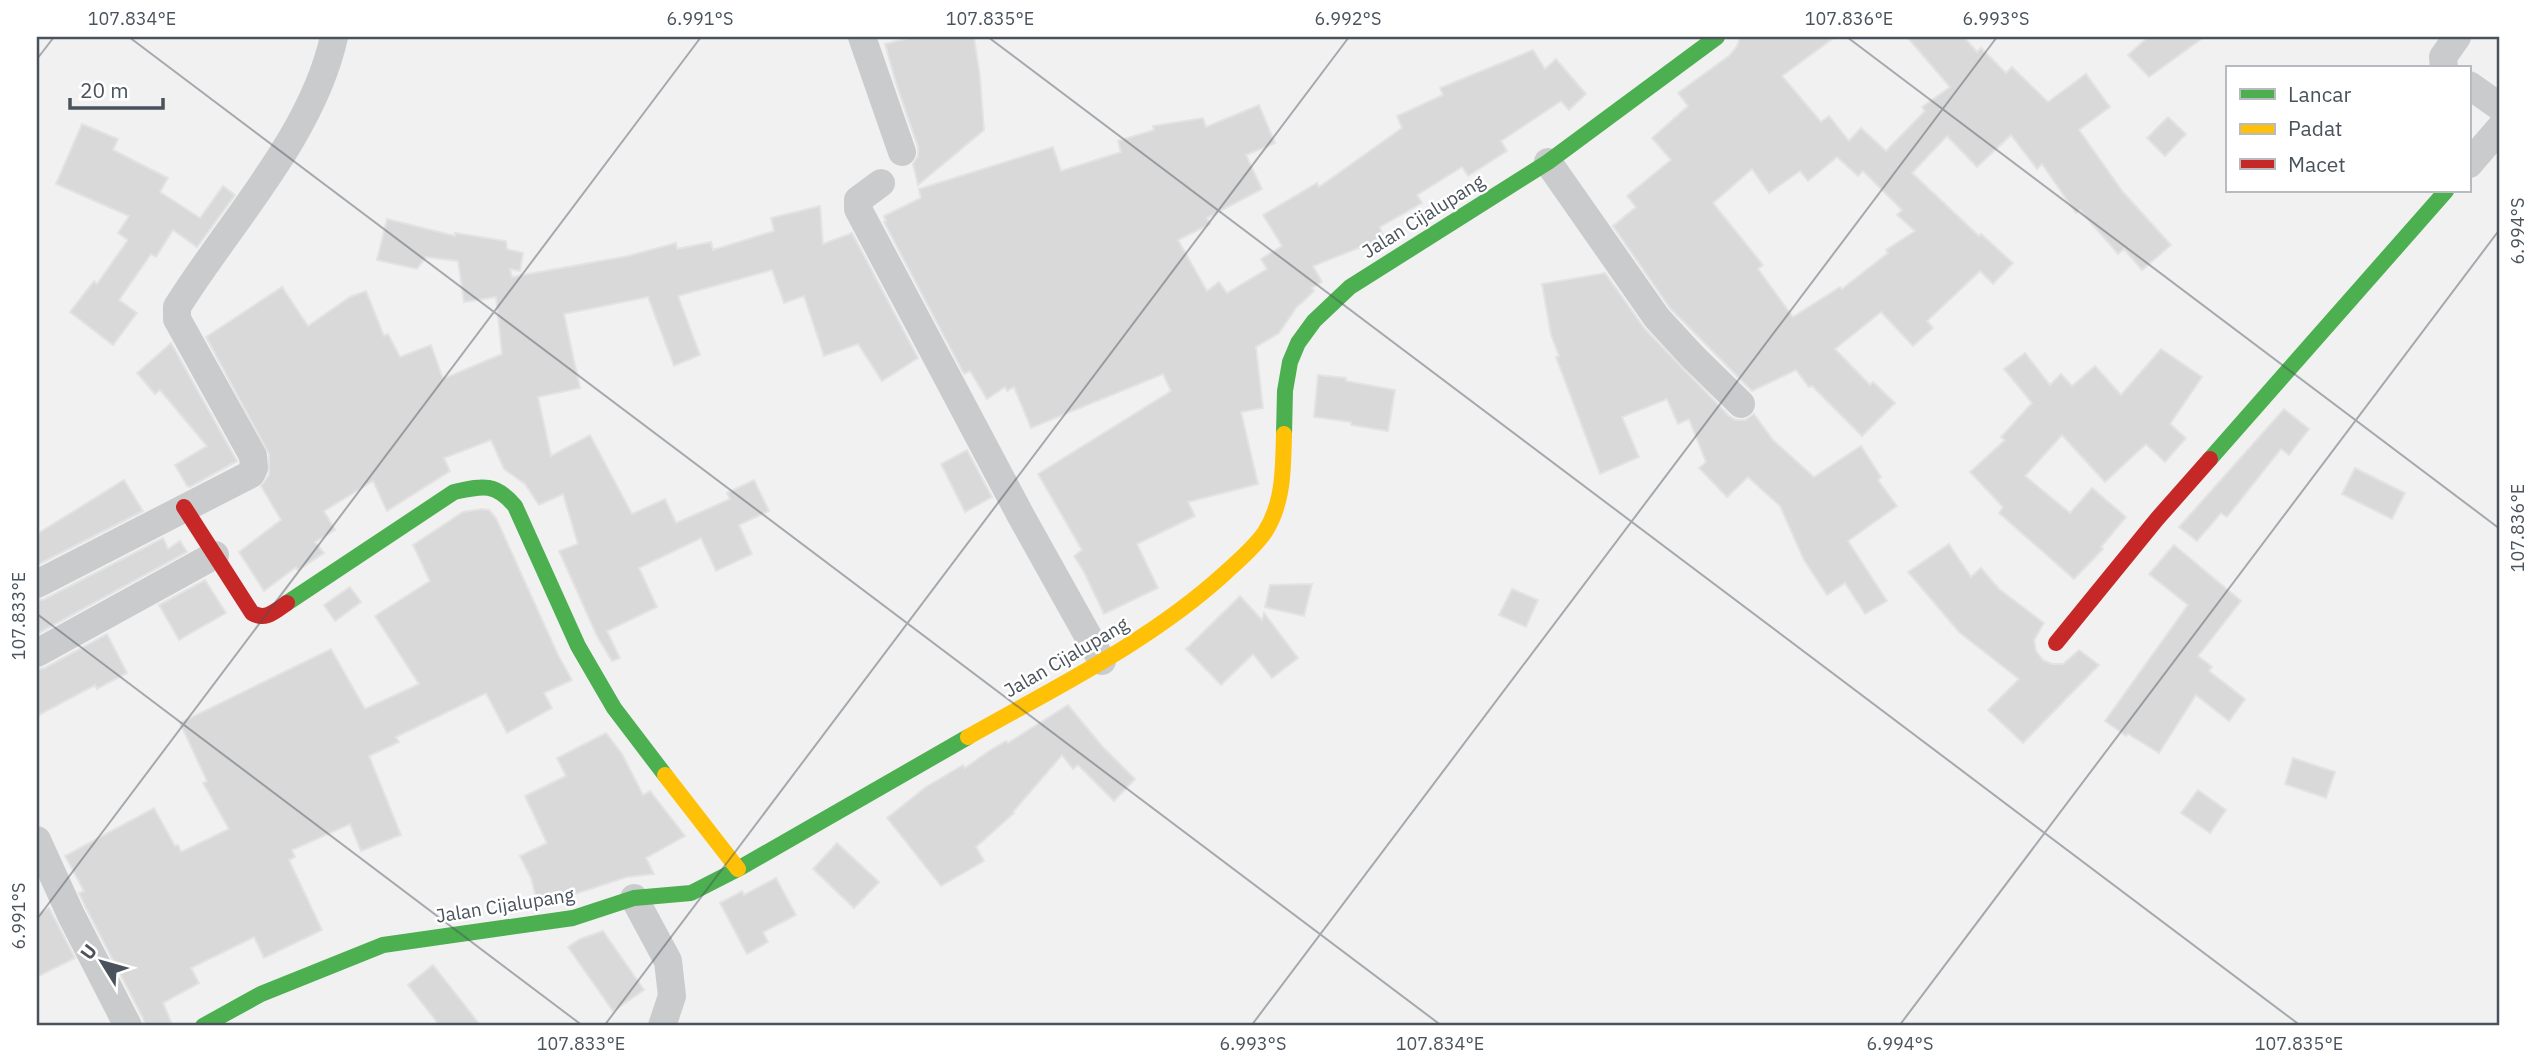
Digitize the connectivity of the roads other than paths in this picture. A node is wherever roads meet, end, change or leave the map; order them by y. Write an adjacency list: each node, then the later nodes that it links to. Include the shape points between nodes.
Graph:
1 (334, 37): 15 (street, via 317,90 299,126 177,307 177,318 254,462 251,474 242,480)
2 (862, 37): 9 (street)
3 (1717, 37): 10 (street, Jalan Cijalupang)
4 (2457, 37): 5 (street, via 2443,57)
5 (2444, 66)
6 (2470, 86): 7 (street)
7 (2500, 107)
8 (2500, 128): 11 (street)
9 (902, 152)
10 (1548, 162): 14 (street, via 1657,318); 20 (street, Jalan Cijalupang, via 1350,288 1314,321 1290,362 1283,487 1266,530 1192,603)
11 (2470, 163)
12 (881, 183): 20 (street, via 858,200 858,209)
13 (2445, 192): 18 (street, via 2157,519)
14 (1741, 404)
15 (184, 507): 16 (street); 17 (street)
16 (215, 555): 19 (street); 22 (street, via 252,613 268,616 454,492 485,485 504,492 515,506 578,646 614,708)
17 (37, 584)
18 (2056, 643)
19 (37, 653)
20 (1102, 661): 22 (street, Jalan Cijalupang)
21 (37, 840): 24 (street)
22 (738, 870): 23 (street, Jalan Cijalupang, via 691,893)
23 (634, 898): 25 (street, Jalan Cijalupang, via 573,919 383,945 261,994); 26 (street, via 668,961 671,996)
24 (128, 1026)
25 (203, 1026)
26 (662, 1026)

